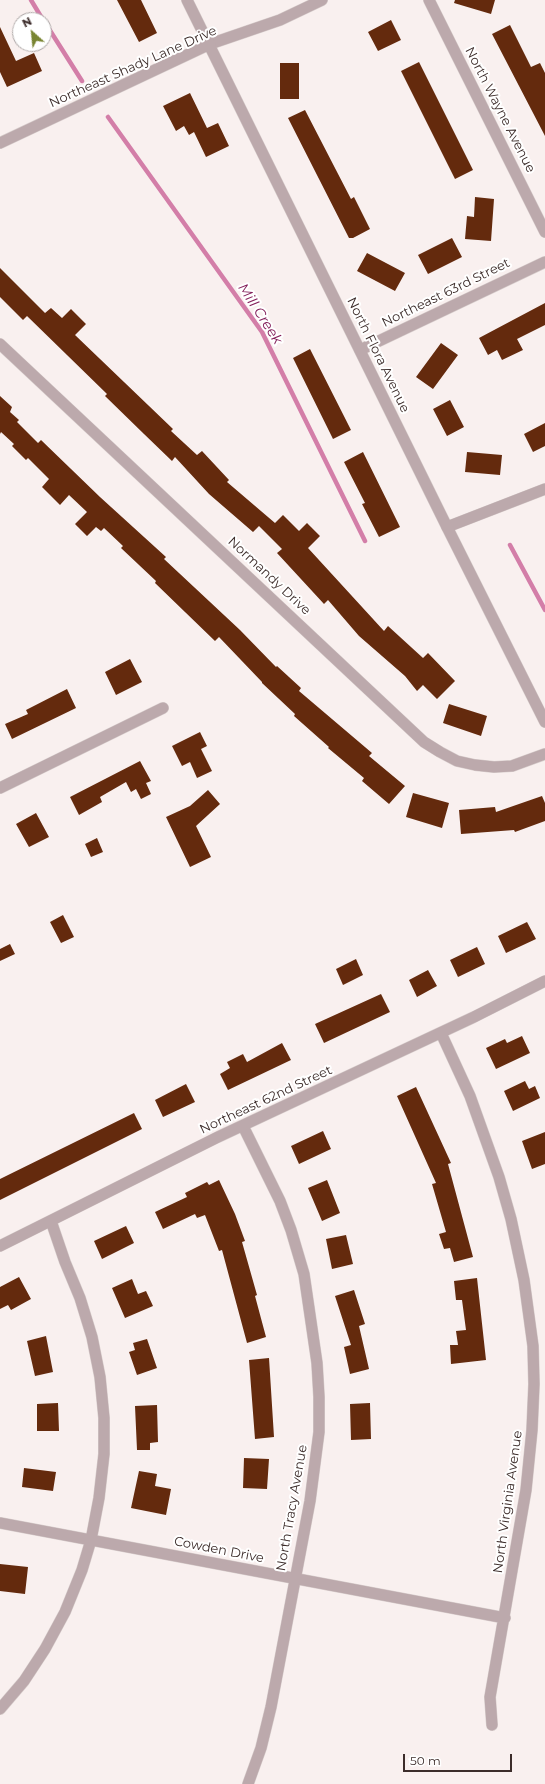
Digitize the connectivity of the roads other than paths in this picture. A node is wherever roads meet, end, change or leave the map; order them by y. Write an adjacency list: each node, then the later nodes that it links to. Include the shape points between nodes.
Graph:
1 (187, 0): 4 (street, North Flora Avenue)
2 (322, 0): 4 (street, Northeast Shady Lane Drive, via 280,20)
3 (429, 0): 6 (street, North Wayne Avenue)
4 (210, 44): 5 (street, Northeast Shady Lane Drive); 9 (street, North Flora Avenue)
5 (0, 143)
6 (545, 232)
7 (545, 262): 9 (street, Northeast 63rd Street)
8 (0, 344): 14 (street, Normandy Drive, via 424,742 457,760 494,767 512,766)
9 (360, 350): 11 (street, North Flora Avenue)
10 (545, 489): 11 (street)
11 (447, 527): 13 (street, North Flora Avenue)
12 (164, 708): 15 (street)
13 (545, 722)
14 (545, 754)
15 (0, 788)
16 (545, 981): 17 (street, Northeast 62nd Street)
17 (441, 1033): 18 (street, Northeast 62nd Street); 24 (street, North Virginia Avenue, via 470,1096 497,1170 511,1219 529,1308 534,1377 532,1430 526,1490)
18 (243, 1126): 19 (street, Northeast 62nd Street); 23 (street, North Tracy Avenue, via 280,1201 291,1230 304,1274 317,1363 319,1432 316,1467)
19 (51, 1222): 20 (street, Northeast 62nd Street); 22 (street, via 80,1298 92,1337 100,1377 104,1454)
20 (0, 1246)
21 (0, 1523): 22 (street, Cowden Drive)
22 (91, 1540): 23 (street, Cowden Drive); 25 (street, via 65,1612 24,1681)
23 (294, 1578): 24 (street, Cowden Drive); 27 (street, North Tracy Avenue, via 271,1707 261,1748)
24 (505, 1618): 26 (street, North Virginia Avenue, via 490,1697)
25 (0, 1709)
26 (492, 1724)
27 (248, 1784)

